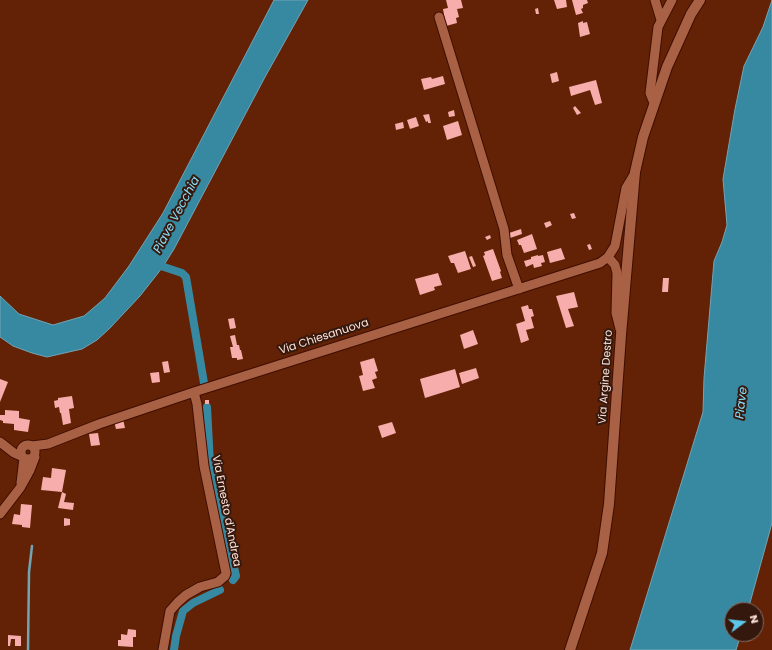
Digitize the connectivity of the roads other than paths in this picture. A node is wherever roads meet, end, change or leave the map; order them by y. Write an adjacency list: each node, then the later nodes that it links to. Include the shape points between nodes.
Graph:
1 (655, 0): 5 (street)
2 (672, 0): 5 (street, Via Argine Destro)
3 (700, 0): 6 (street, Via Argine Destro, via 666,67)
4 (439, 17): 9 (street, via 504,229 507,255)
5 (661, 20): 6 (street, Via Argine Destro, via 658,26 650,93)
6 (654, 103): 7 (street, Via Argine Destro)
7 (635, 172): 8 (street, via 626,188 615,246); 10 (street, Via Argine Destro)
8 (608, 257): 9 (street, Via Chiesanuova, via 600,263); 10 (street, via 617,273 616,313)
9 (519, 289): 11 (street, Via Chiesanuova)
10 (621, 335): 18 (street, Via Argine Destro, via 609,504 602,553)
11 (194, 392): 13 (street, Via Chiesanuova, via 99,424); 17 (street, Via Ernesto d'Andrea, via 205,473 226,573 218,582 191,592 170,611)
12 (0, 442): 13 (street); 14 (street)
13 (32, 451): 14 (street, Via Chiesanuova, via 31,459); 15 (street, via 30,470)
14 (23, 457): 15 (street)
15 (20, 488): 16 (street)
16 (0, 514)
17 (163, 650)
18 (570, 650)

